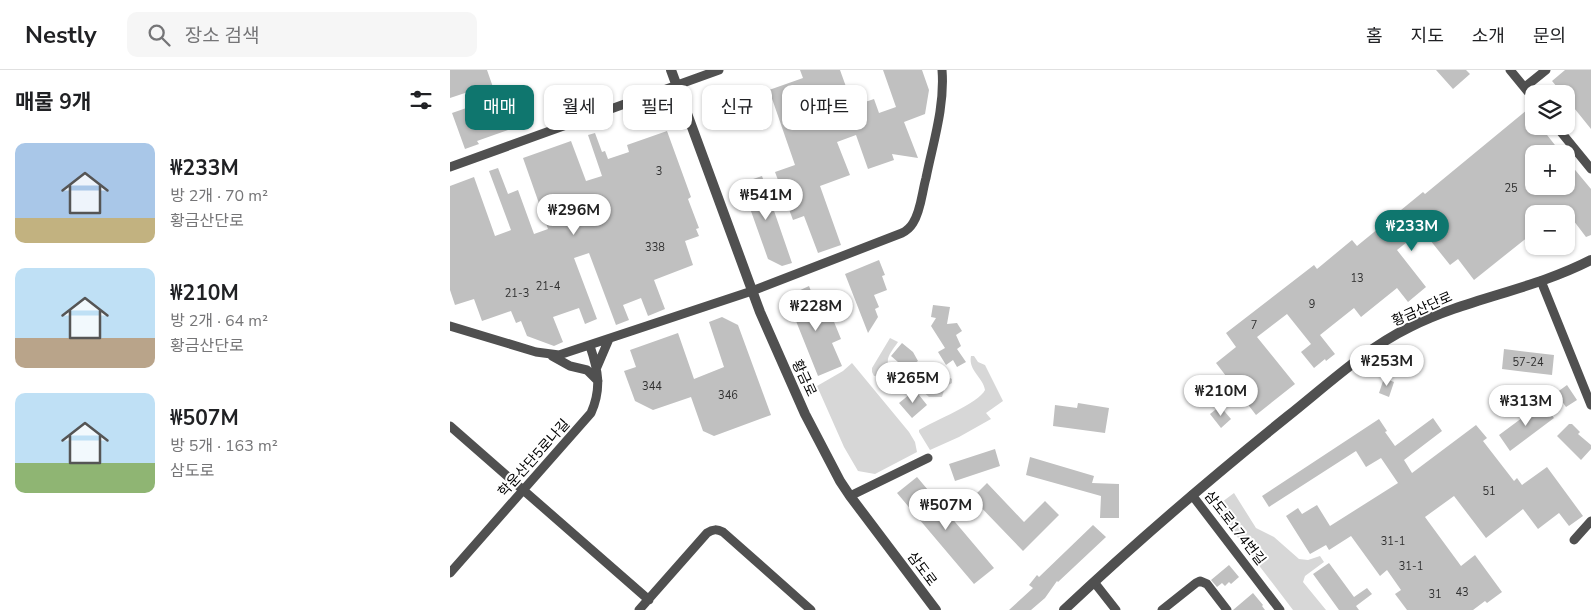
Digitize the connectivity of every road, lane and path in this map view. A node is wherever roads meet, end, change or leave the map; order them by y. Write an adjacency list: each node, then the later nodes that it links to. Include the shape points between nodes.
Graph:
1 (671, 70): 6 (street, 황금로)
2 (719, 70): 6 (street)
3 (942, 70): 15 (street, via 940,106 919,207 908,230)
4 (1510, 70): 7 (street)
5 (1546, 70): 7 (street)
6 (677, 85)
7 (1524, 87)
8 (623, 104): 11 (street)
9 (692, 126): 15 (street, 황금로)
10 (1563, 135): 12 (street)
11 (450, 166)
12 (1591, 169)
13 (1591, 260): 14 (street, 황금산단로)
14 (1541, 280): 22 (street); 26 (street, 황금산단로, via 1436,315 1377,346)
15 (752, 291): 17 (street); 27 (street, 황금로, via 801,406)
16 (450, 326): 19 (street)
17 (609, 339): 18 (street); 20 (street)
18 (590, 346): 19 (street); 20 (street, 학운산단5로나길)
19 (549, 355): 21 (street, via 591,372)
20 (596, 367): 21 (street, 학운산단5로나길)
21 (598, 381): 25 (street, 학운산단5로나길, via 591,413)
22 (1591, 405)
23 (450, 426): 25 (street)
24 (928, 458): 27 (street)
25 (524, 489): 30 (street, 학운산단5로나길); 32 (street)
26 (1192, 495): 31 (street, 삼도로174번길); 40 (street, 삼도로174번길)
27 (850, 496): 35 (street, 삼도로)
28 (1591, 520): 29 (street)
29 (1574, 540)
30 (450, 574)
31 (1094, 582): 36 (street, 삼도로174번길); 37 (street)
32 (649, 600): 33 (street); 34 (street, via 707,533 717,529)
33 (639, 610)
34 (811, 610)
35 (936, 610)
36 (1064, 610)
37 (1116, 610)
38 (1162, 610): 39 (street, via 1200,581 1207,584)
39 (1227, 610)
40 (1280, 610)

